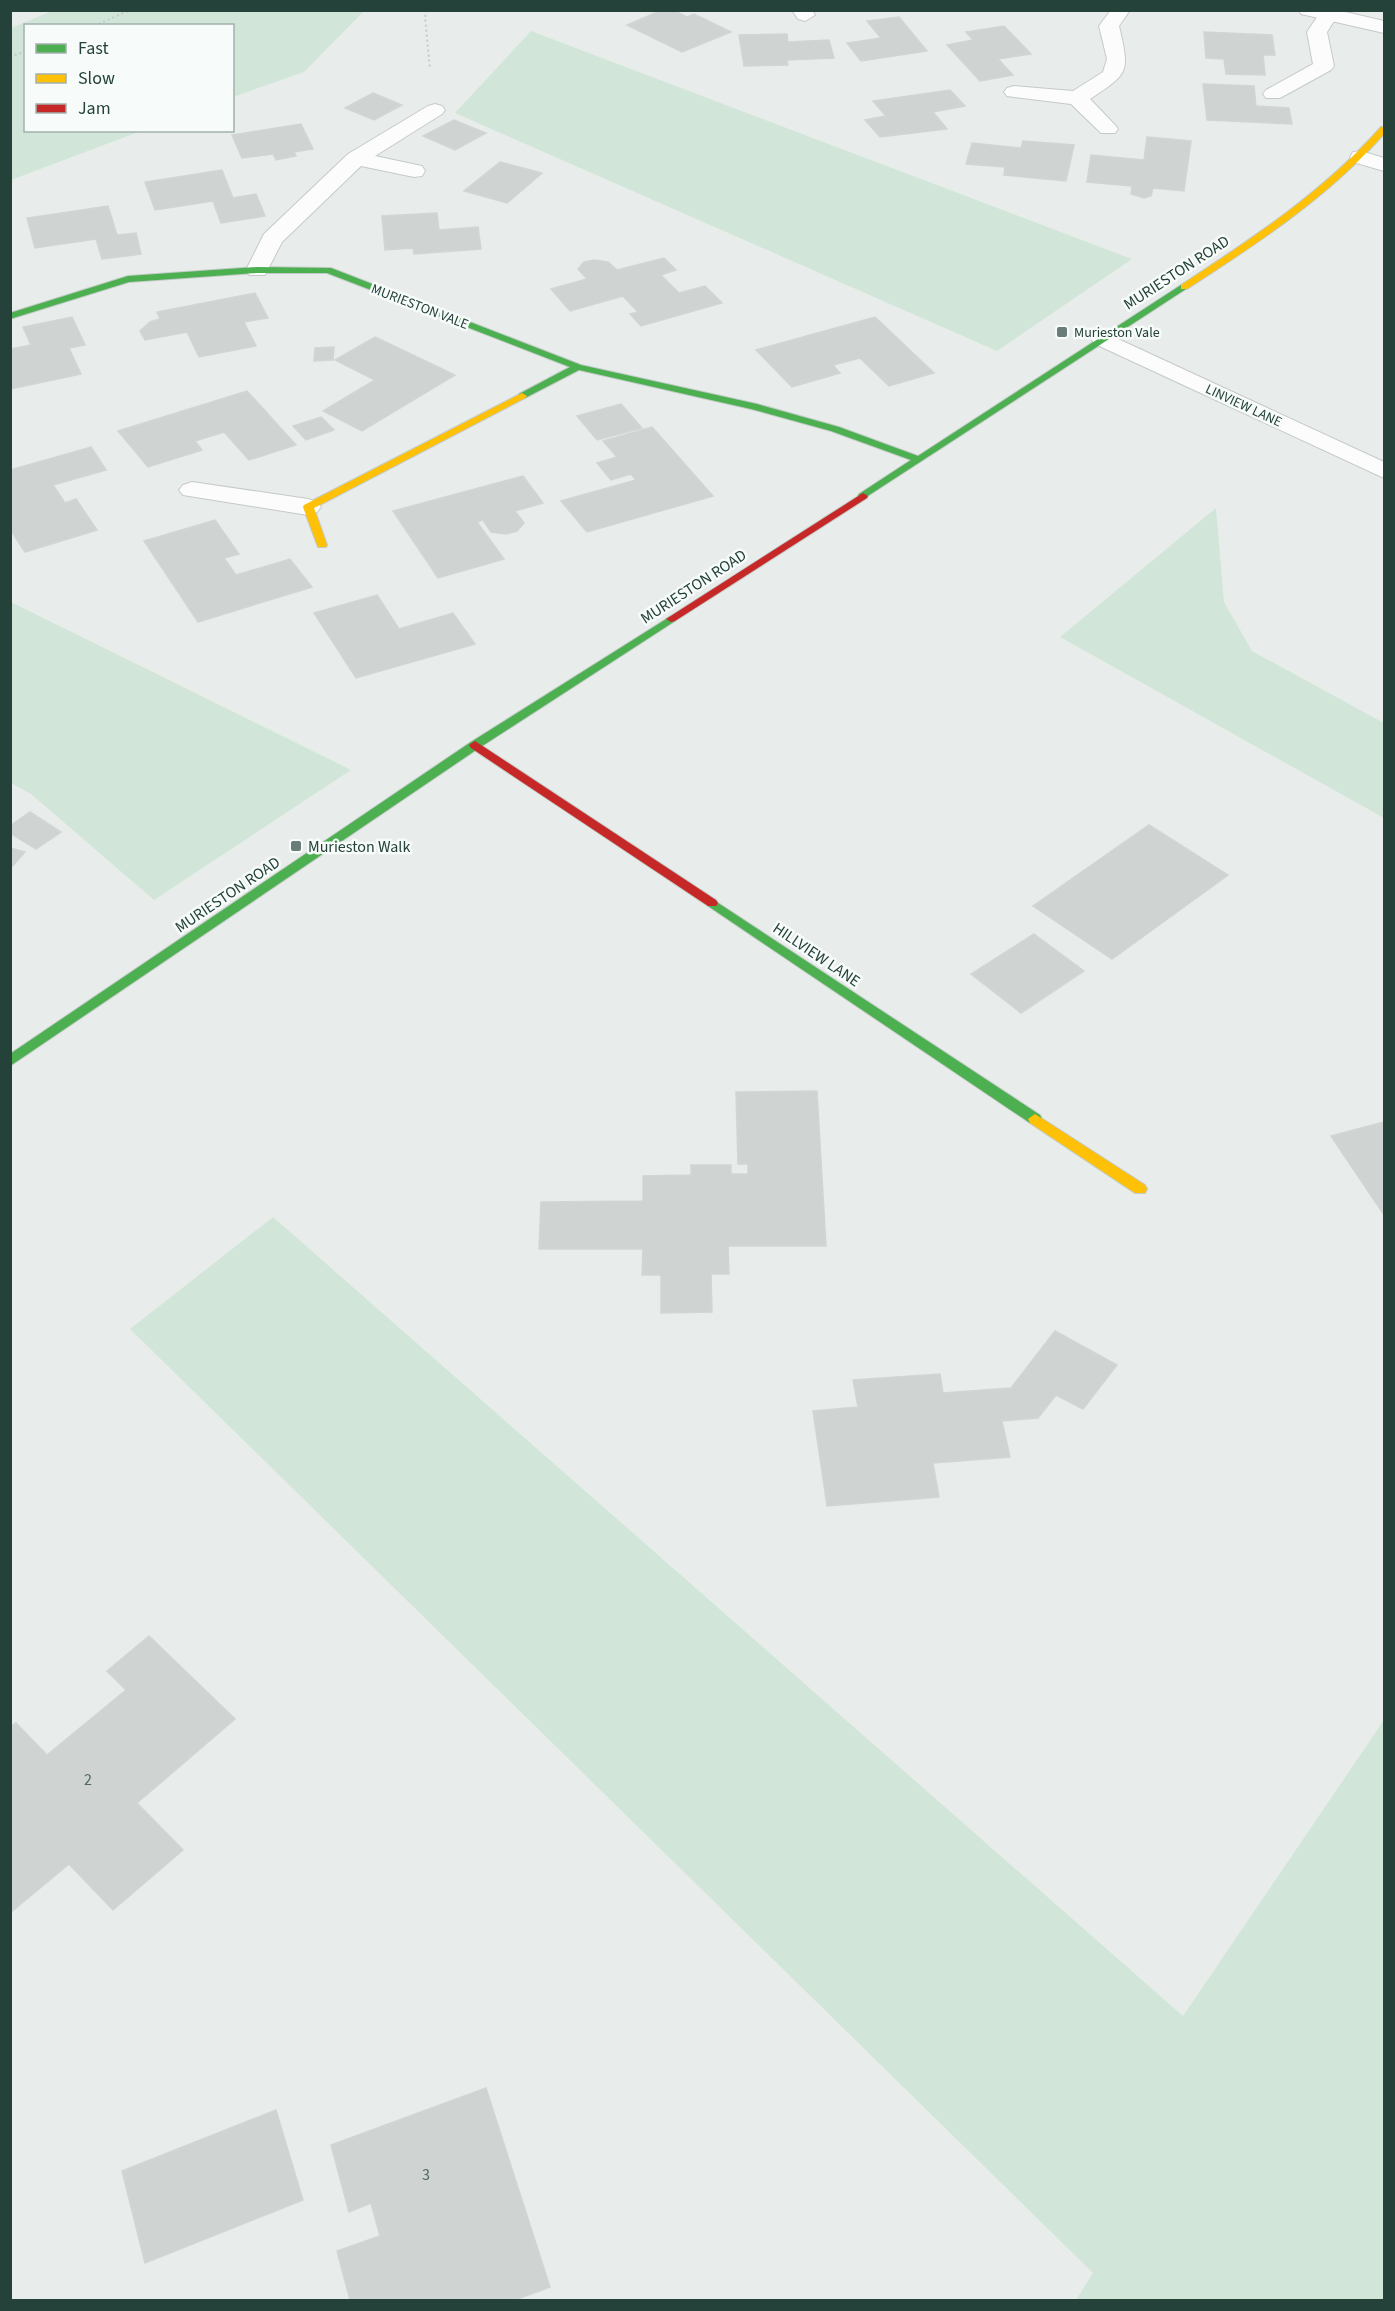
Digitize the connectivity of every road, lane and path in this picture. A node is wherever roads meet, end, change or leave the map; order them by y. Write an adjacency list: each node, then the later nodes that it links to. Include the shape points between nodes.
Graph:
1 (130, 10): 6 (path)
2 (427, 10): 11 (path, via 430,93)
3 (1120, 10): 10 (street, via 1109,26 1117,59 1112,75)
4 (1308, 10): 5 (street)
5 (1328, 15): 7 (street); 9 (street, via 1317,32 1324,66)
6 (98, 24)
7 (1384, 27)
8 (1014, 92): 10 (street)
9 (1273, 94)
10 (1077, 98): 12 (street)
11 (435, 110): 15 (street)
12 (1108, 129)
13 (1384, 129): 14 (street, MURIESTON ROAD)
14 (1362, 158): 16 (street); 20 (street, MURIESTON ROAD, via 1293,215)
15 (356, 159): 17 (street); 18 (street, via 272,239)
16 (1384, 165)
17 (414, 171)
18 (256, 270): 19 (street, MURIESTON VALE, via 128,279); 21 (street, MURIESTON VALE, via 328,270)
19 (10, 316)
20 (1103, 339): 22 (street, MURIESTON ROAD); 23 (street, LINVIEW LANE)
21 (578, 367): 22 (street, MURIESTON VALE, via 753,406 835,429); 25 (street)
22 (920, 460): 27 (street, MURIESTON ROAD)
23 (1384, 471)
24 (192, 490): 25 (street)
25 (308, 507): 26 (street)
26 (322, 545)
27 (475, 745): 28 (street, MURIESTON ROAD); 29 (street, HILLVIEW LANE)
28 (10, 1060)
29 (1140, 1189)

